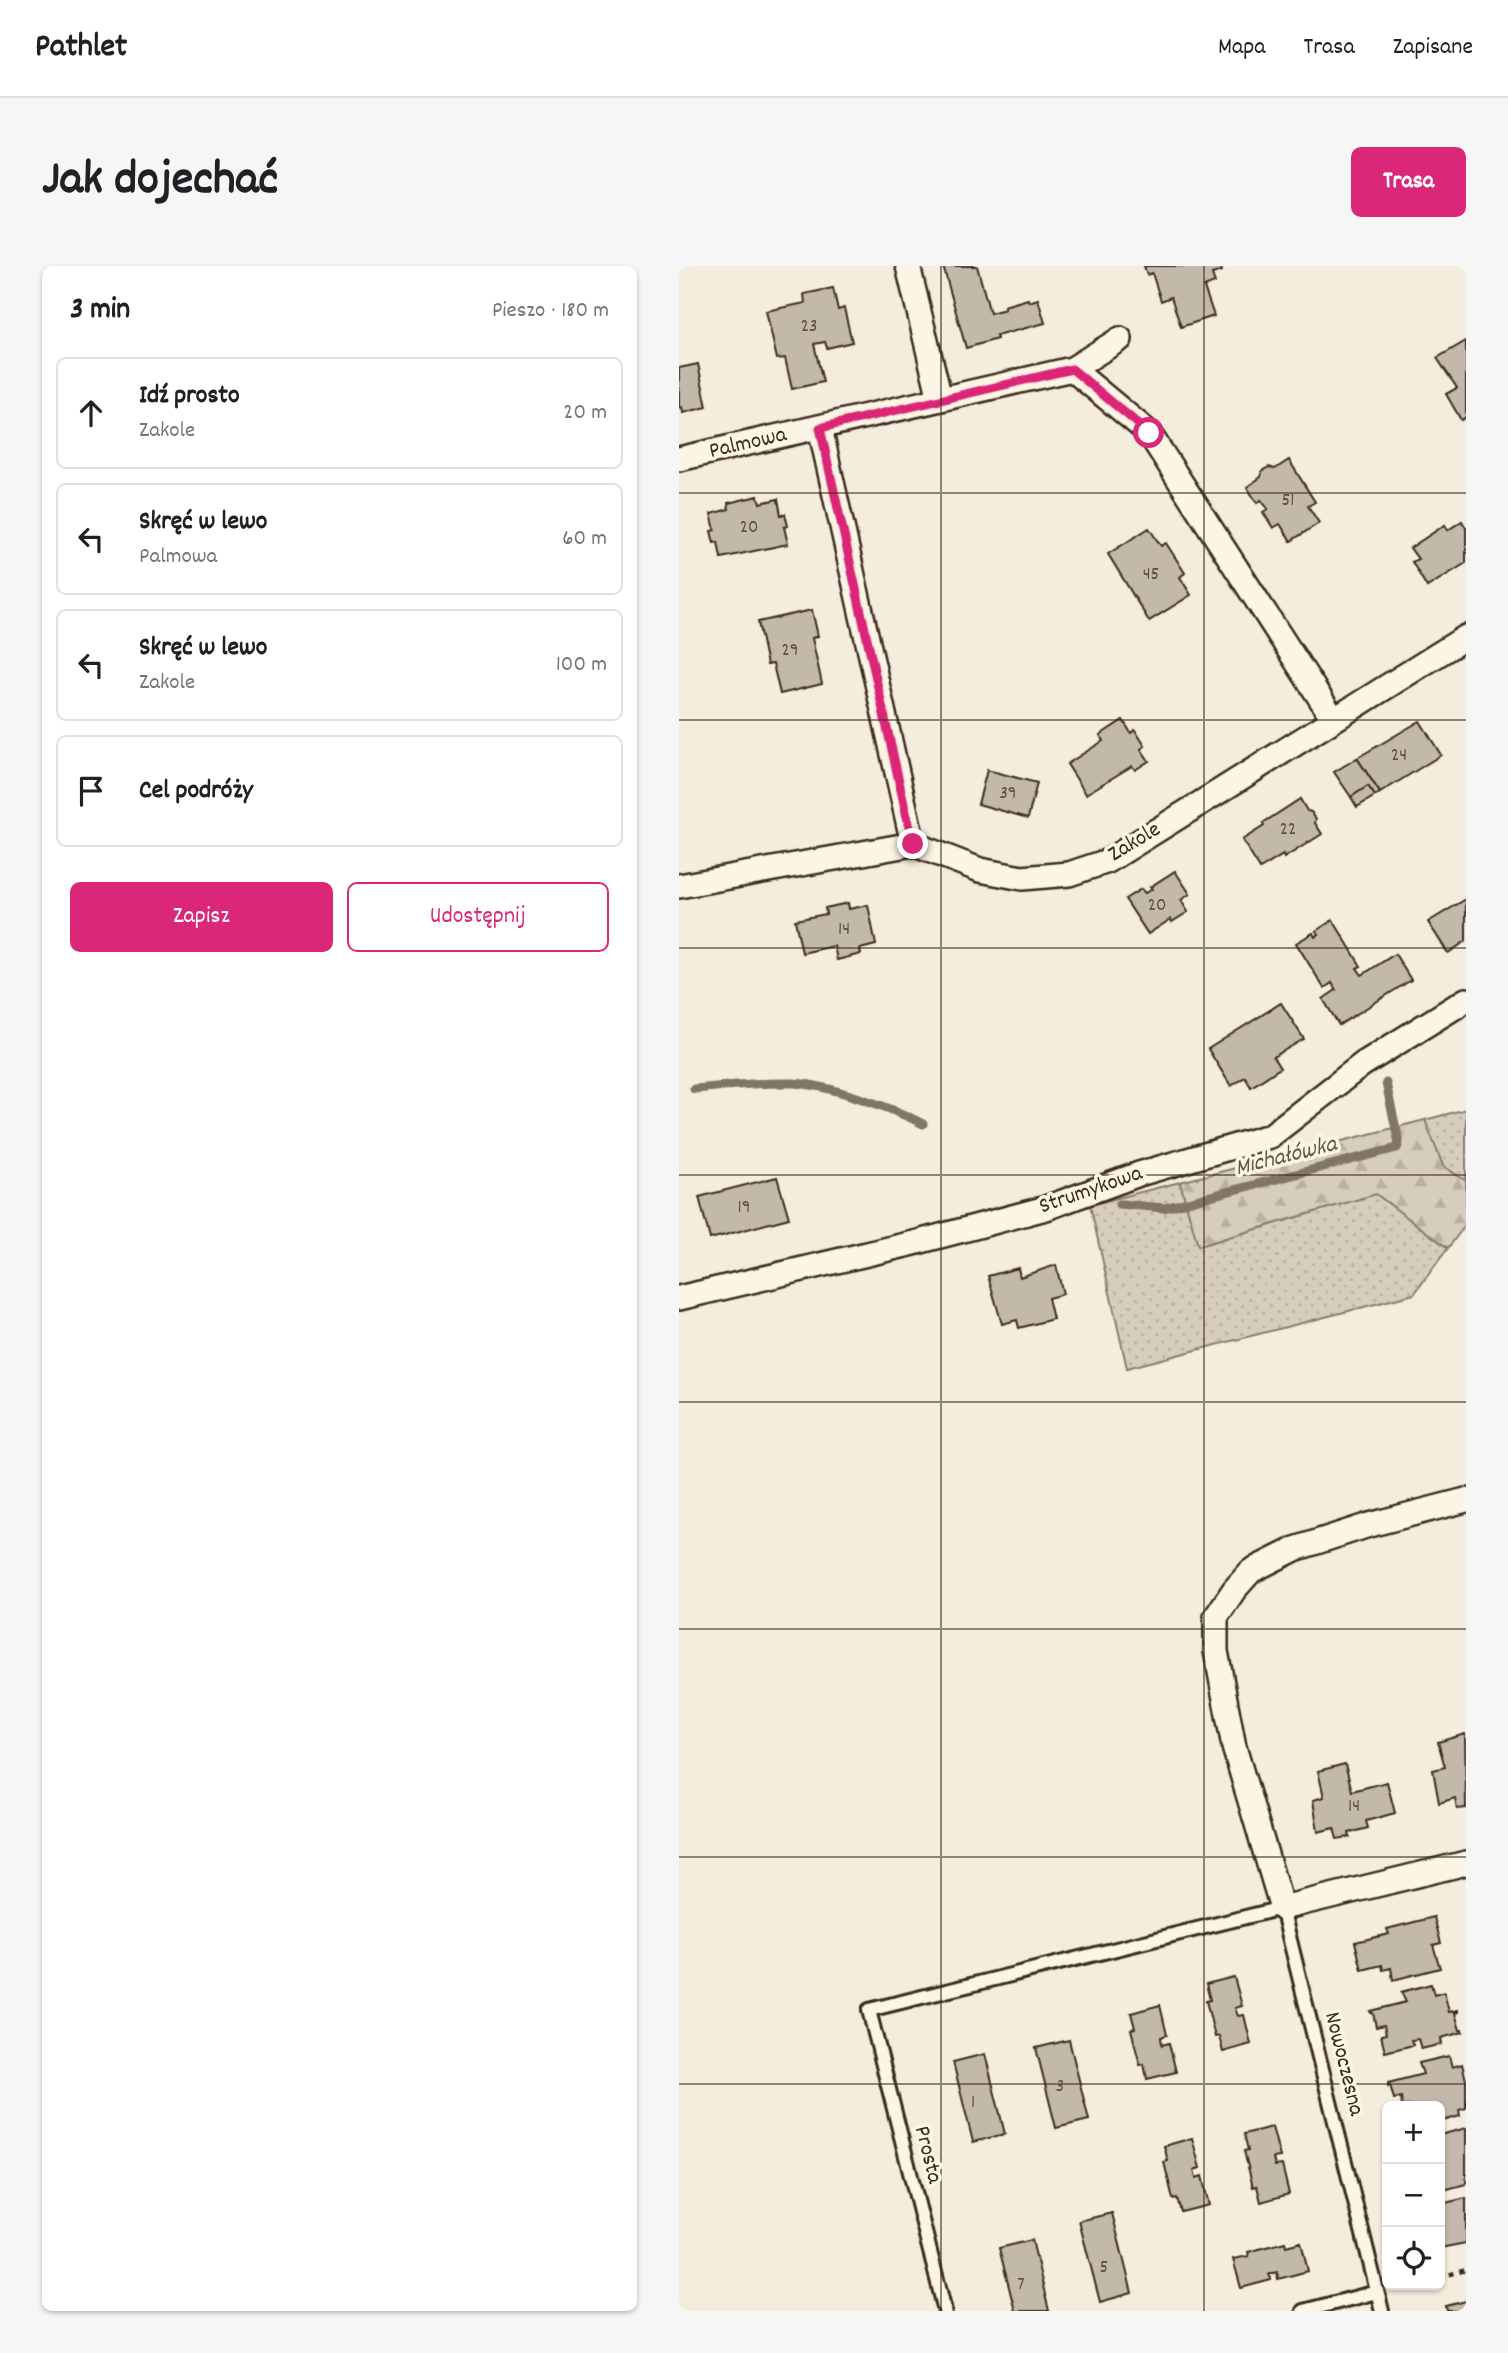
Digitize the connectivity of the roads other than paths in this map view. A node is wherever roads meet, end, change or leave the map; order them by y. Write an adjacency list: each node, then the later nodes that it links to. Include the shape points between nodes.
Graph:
1 (908, 266): 4 (street)
2 (1121, 340): 3 (street, Palmowa)
3 (1072, 369): 4 (street, Palmowa); 8 (street, via 1149,433)
4 (940, 400): 5 (street, Palmowa)
5 (820, 428): 6 (street, Palmowa); 9 (street)
6 (679, 460)
7 (1466, 636): 8 (street, Zakole)
8 (1333, 718): 9 (street, Zakole, via 1108,860 1069,874 1023,878 979,870)
9 (913, 844): 10 (street)
10 (679, 886)
11 (1466, 1000): 12 (street, Strumykowa, via 1363,1065 1270,1136 1139,1174 1046,1208)
12 (679, 1298)
13 (1466, 1500): 15 (street, via 1295,1549 1251,1571 1216,1617 1216,1651 1234,1747)
14 (1466, 1863): 15 (street)
15 (1282, 1908): 16 (lane, Nowoczesna); 17 (lane, Prosta, via 869,2010)
16 (1377, 2292): 18 (lane); 19 (lane, Nowoczesna)
17 (946, 2311)
18 (1303, 2311)
19 (1382, 2311)

